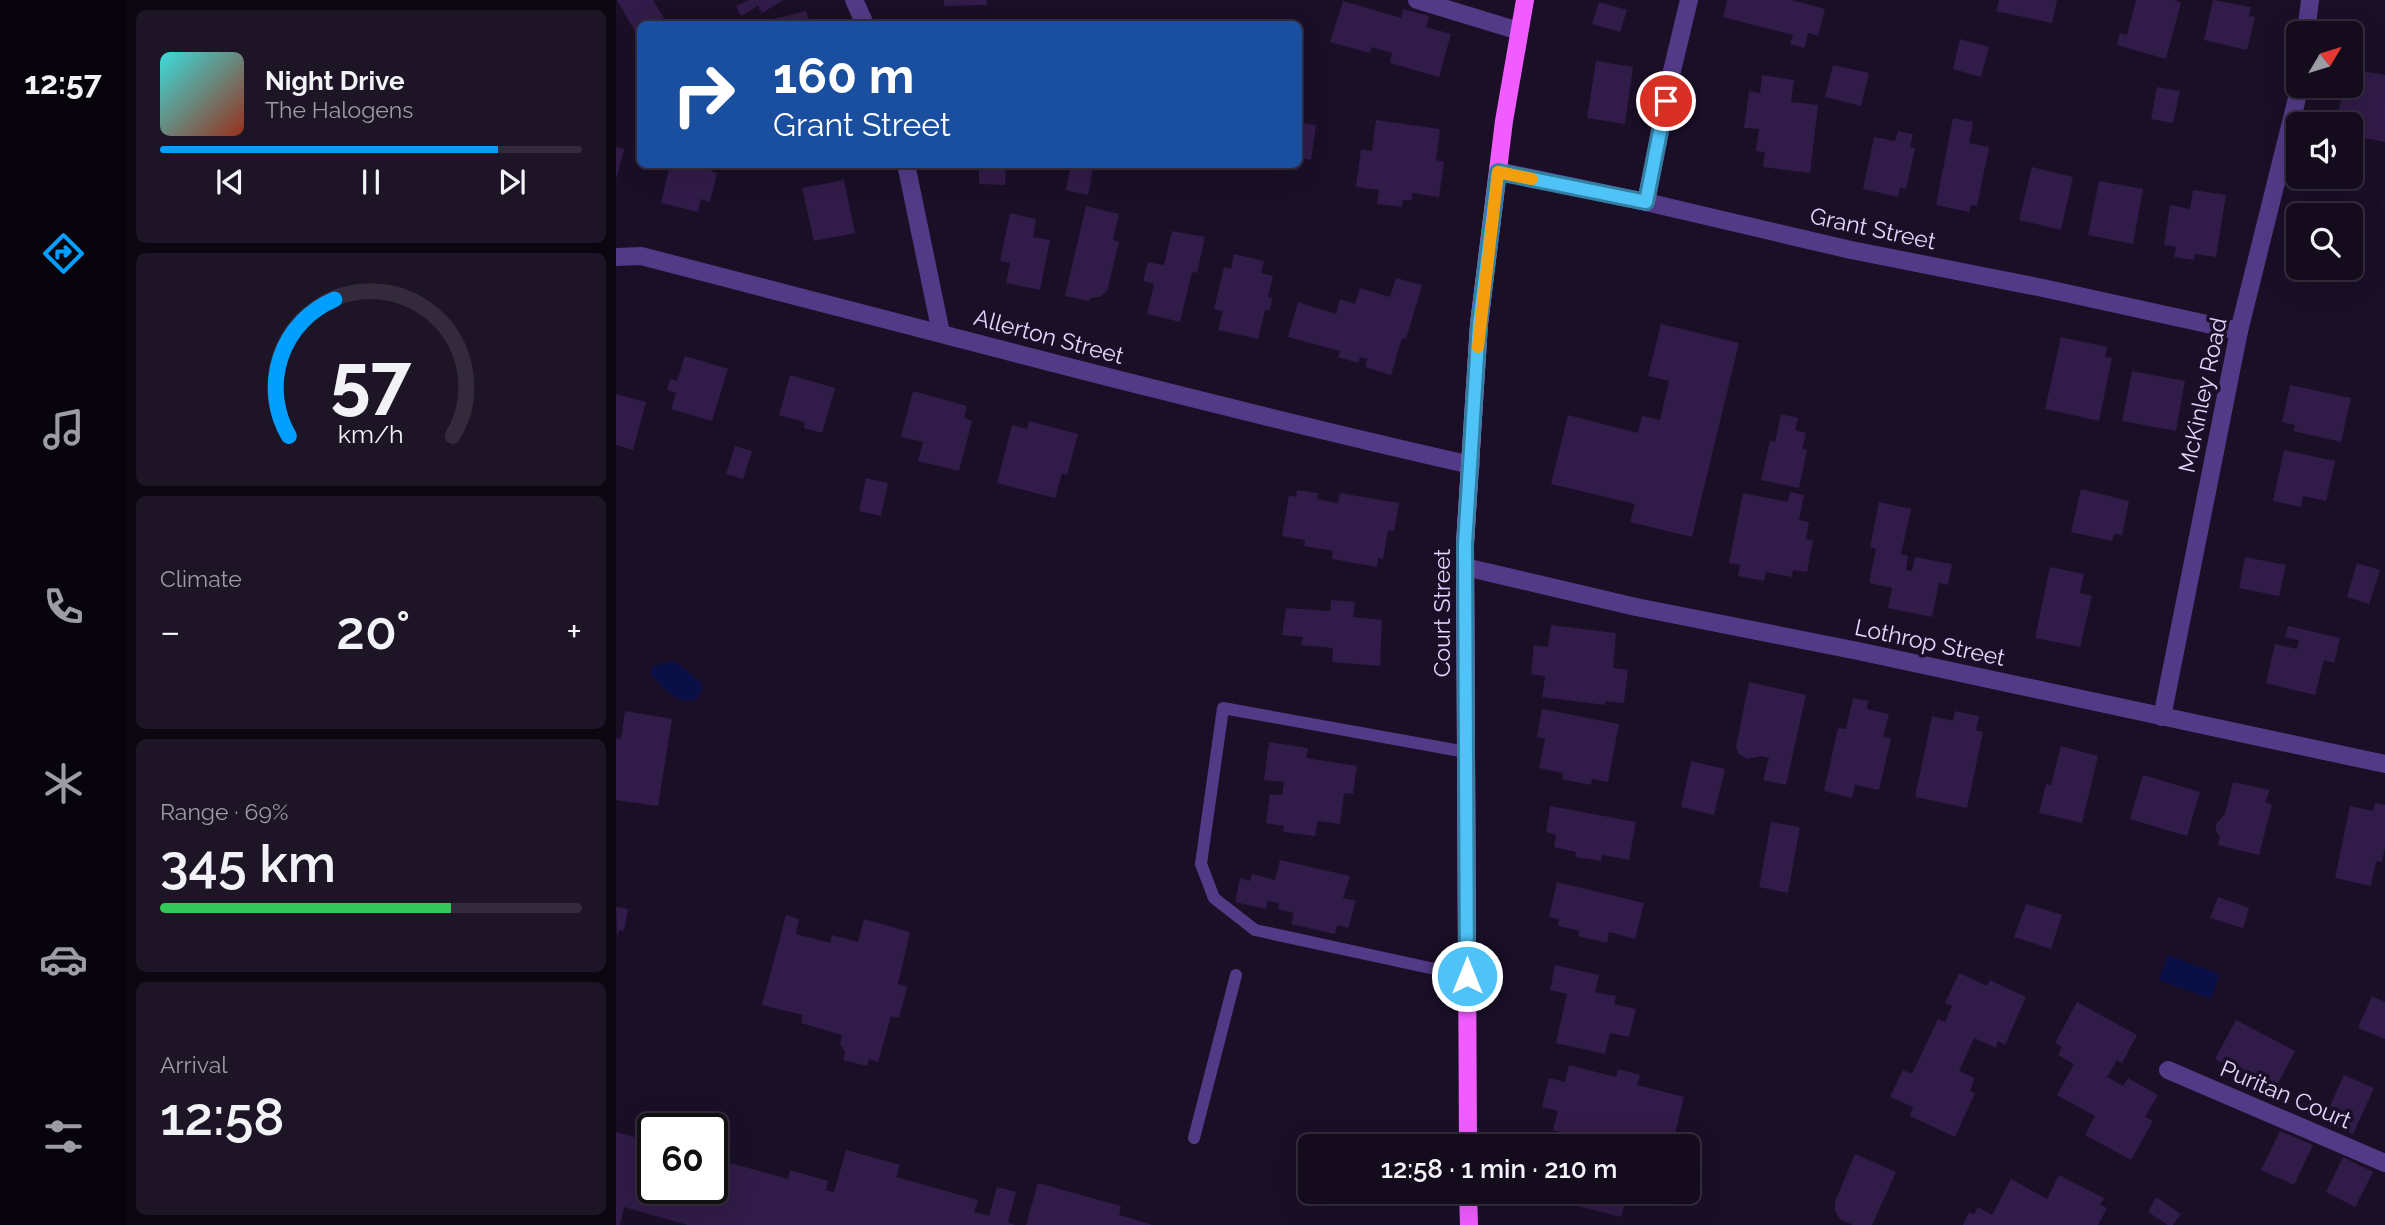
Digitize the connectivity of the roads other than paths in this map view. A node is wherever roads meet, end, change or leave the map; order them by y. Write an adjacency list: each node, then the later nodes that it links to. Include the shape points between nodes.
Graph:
1 (854, 0): 6 (street)
2 (1417, 0): 8 (street)
3 (1525, 0): 8 (main road, Court Street)
4 (1689, 0): 12 (street)
5 (2310, 0): 7 (street)
6 (864, 21)
7 (2307, 21)
8 (1519, 31): 11 (main road, Court Street)
9 (2297, 98): 14 (street, McKinley Road)
10 (907, 168): 15 (street)
11 (1498, 172): 12 (street, Grant Street); 16 (main road, Court Street, via 1479,324)
12 (1646, 202): 14 (street, Grant Street)
13 (616, 257): 15 (street, Allerton Street, via 641,256)
14 (2239, 331): 18 (street, McKinley Road)
15 (941, 333): 16 (street, Allerton Street)
16 (1471, 465): 17 (main road, Court Street)
17 (1465, 567): 18 (street, Lothrop Street); 19 (main road, Court Street)
18 (2162, 718): 20 (street, Lothrop Street)
19 (1466, 752): 22 (main road, Court Street); 22 (lane, via 1223,708 1201,864 1214,898 1255,930)
20 (2385, 764)
21 (1236, 975): 25 (lane)
22 (1467, 976): 24 (main road, Court Street)
23 (2168, 1070): 26 (street, Puritan Court)
24 (1468, 1134)
25 (1194, 1138)
26 (2385, 1163)
27 (1468, 1204): 28 (main road)
28 (1469, 1225)

